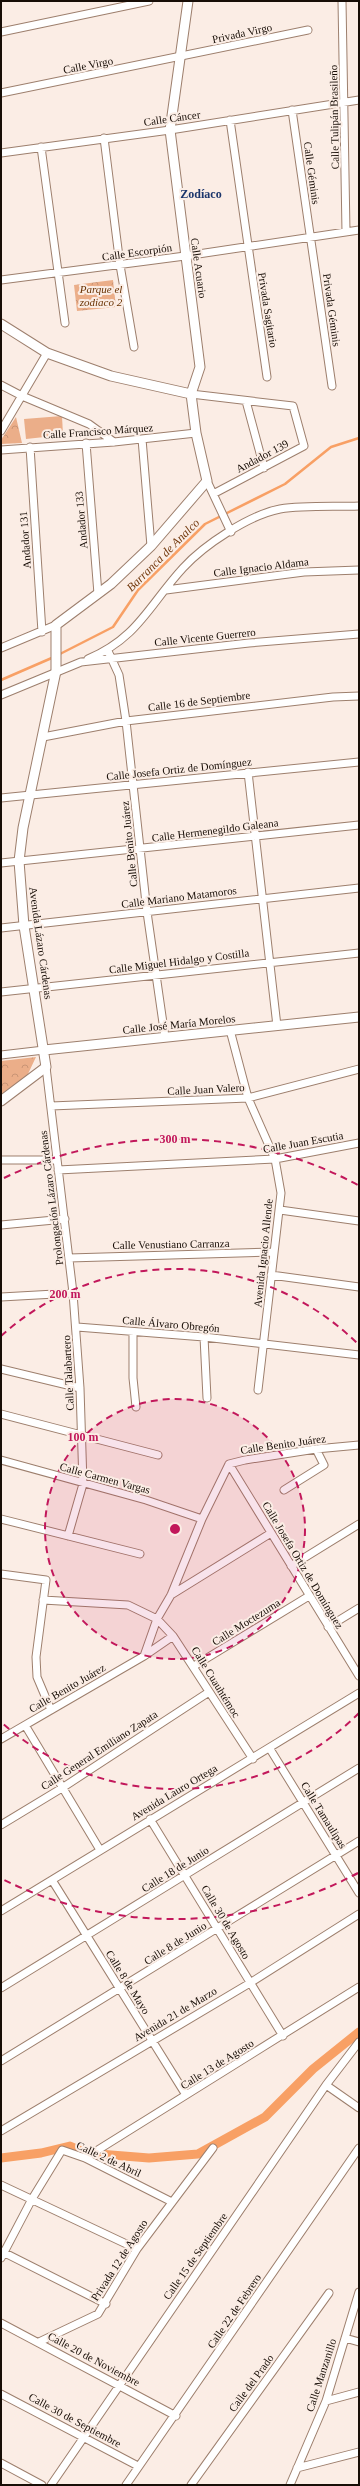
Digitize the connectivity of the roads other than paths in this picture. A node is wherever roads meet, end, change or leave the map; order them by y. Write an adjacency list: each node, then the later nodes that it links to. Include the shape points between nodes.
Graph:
1 (149, 1): 5 (street)
2 (188, 1): 6 (street, Calle Acuario)
3 (342, 1): 9 (street, Calle Tulipán Brasileño)
4 (308, 30): 6 (street, Privada Virgo)
5 (1, 32)
6 (180, 58): 7 (street, Calle Virgo); 12 (street, Calle Acuario)
7 (1, 94)
8 (359, 100): 9 (street, Calle Cáncer)
9 (345, 102): 10 (street, Calle Cáncer); 17 (street, Calle Tulipán Brasileño)
10 (292, 110): 11 (street, Calle Cáncer); 18 (street, Calle Géminis)
11 (230, 120): 12 (street, Calle Cáncer); 19 (street, Privada Sagitario)
12 (170, 130): 13 (street, Calle Cáncer); 20 (street, Calle Acuario)
13 (104, 138): 14 (street, Calle Cáncer); 21 (street)
14 (41, 147): 15 (street, Calle Cáncer); 22 (street)
15 (1, 153)
16 (359, 230): 17 (street, Calle Escorpión)
17 (346, 232): 18 (street, Calle Escorpión)
18 (311, 238): 19 (street, Calle Escorpión); 30 (street, Privada Géminis)
19 (247, 247): 20 (street, Calle Escorpión); 28 (street, Privada Sagitario)
20 (185, 256): 21 (street, Calle Escorpión); 31 (street, Calle Acuario, via 200,366)
21 (120, 265): 22 (street, Calle Escorpión); 26 (street)
22 (58, 274): 23 (street, Calle Escorpión); 24 (street)
23 (1, 280)
24 (65, 323)
25 (1, 324): 27 (street)
26 (134, 347)
27 (47, 353): 31 (street, via 111,376); 32 (street)
28 (267, 377)
29 (1, 385): 32 (street)
30 (332, 386)
31 (191, 394): 33 (street); 35 (street, Calle Acuario)
32 (22, 396): 34 (street); 37 (street, via 89,424)
33 (246, 401): 41 (street); 41 (street, Andador 139, via 293,406 304,446)
34 (1, 431)
35 (196, 433): 36 (street, Calle Francisco Márquez); 42 (street, Calle Acuario)
36 (142, 439): 37 (street, Calle Francisco Márquez); 46 (street)
37 (114, 442): 38 (street, Calle Francisco Márquez)
38 (86, 443): 39 (street, Calle Francisco Márquez); 49 (street, Andador 133)
39 (30, 447): 40 (street, Calle Francisco Márquez); 51 (street, Andador 131)
40 (1, 450)
41 (264, 468): 43 (street, Andador 139)
42 (207, 481): 43 (street, Calle Acuario); 46 (street)
43 (214, 494): 45 (street, Calle Acuario)
44 (359, 506): 45 (street, via 281,509 264,513)
45 (230, 528): 48 (street, via 183,568)
46 (151, 546): 49 (street)
47 (359, 570): 48 (street, Calle Ignacio Aldama, via 304,572)
48 (166, 590): 54 (street, via 142,620)
49 (98, 594): 50 (street)
50 (56, 627): 51 (street); 57 (street, Avenida Lázaro Cárdenas)
51 (42, 632): 53 (street)
52 (359, 634): 55 (street, Calle Vicente Guerrero, via 249,643)
53 (1, 648)
54 (108, 651): 55 (street, Calle Benito Juárez); 56 (street)
55 (113, 659): 56 (street, Calle Vicente Guerrero); 60 (street, Calle Benito Juárez, via 119,675)
56 (81, 662): 57 (street, Calle Vicente Guerrero)
57 (56, 667): 58 (street, Calle Vicente Guerrero); 61 (street, Avenida Lázaro Cárdenas)
58 (1, 695)
59 (359, 696): 60 (street, Calle 16 de Septiembre)
60 (126, 721): 61 (street, Calle 16 de Septiembre); 64 (street, Calle Benito Juárez)
61 (43, 736): 65 (street, Avenida Lázaro Cárdenas)
62 (359, 762): 63 (street, Calle Josefa Ortiz de Domínguez)
63 (248, 772): 64 (street, Calle Josefa Ortiz de Domínguez); 68 (street)
64 (133, 785): 65 (street, Calle Josefa Ortiz de Domínguez); 69 (street, Calle Benito Juárez)
65 (30, 796): 66 (street, Calle Josefa Ortiz de Domínguez); 70 (street, Avenida Lázaro Cárdenas)
66 (1, 798)
67 (359, 825): 68 (street, Calle Hermenegildo Galeana)
68 (255, 836): 69 (street, Calle Hermenegildo Galeana); 73 (street)
69 (140, 850): 70 (street, Calle Hermenegildo Galeana); 74 (street, Calle Benito Juárez)
70 (19, 861): 71 (street, Calle Hermenegildo Galeana); 75 (street, Avenida Lázaro Cárdenas)
71 (1, 863)
72 (359, 888): 73 (street, Calle Mariano Matamoros)
73 (263, 898): 74 (street, Calle Mariano Matamoros); 78 (street)
74 (147, 912): 75 (street, Calle Mariano Matamoros); 79 (street, Calle Benito Juárez)
75 (24, 926): 76 (street, Calle Mariano Matamoros); 80 (street, Avenida Lázaro Cárdenas)
76 (1, 928)
77 (359, 953): 78 (street, Calle Miguel Hidalgo y Costilla)
78 (270, 961): 79 (street, Calle Miguel Hidalgo y Costilla); 83 (street)
79 (156, 975): 80 (street, Calle Miguel Hidalgo y Costilla); 85 (street, Calle Benito Juárez)
80 (35, 988): 81 (street, Calle Miguel Hidalgo y Costilla); 86 (street, Avenida Lázaro Cárdenas)
81 (1, 992)
82 (359, 1017): 83 (street, Calle José María Morelos)
83 (277, 1026): 84 (street, Calle José María Morelos)
84 (230, 1030): 85 (street, Calle José María Morelos); 90 (street, Avenida Ignacio Allende)
85 (165, 1037): 86 (street, Calle José María Morelos)
86 (44, 1050): 87 (street, Calle José María Morelos); 88 (street, Avenida Lázaro Cárdenas)
87 (1, 1054)
88 (46, 1066): 91 (street); 92 (street, Prolongación Lázaro Cárdenas)
89 (359, 1069): 90 (street, Calle Juan Valero)
90 (248, 1098): 92 (street, Calle Juan Valero); 94 (street, Avenida Ignacio Allende)
91 (1, 1101)
92 (51, 1106): 96 (street, Prolongación Lázaro Cárdenas)
93 (359, 1143): 94 (street, Calle Juan Escutia)
94 (275, 1159): 97 (street, Calle Juan Escutia); 98 (street, Avenida Ignacio Allende, via 279,1174)
95 (1, 1160): 96 (street)
96 (58, 1160): 97 (street, Prolongación Lázaro Cárdenas)
97 (58, 1170): 99 (street, Prolongación Lázaro Cárdenas)
98 (280, 1210): 100 (street); 102 (street, Avenida Ignacio Allende)
99 (65, 1219): 101 (street); 103 (street, Prolongación Lázaro Cárdenas)
100 (359, 1221)
101 (1, 1224)
102 (274, 1252): 103 (street, Calle Venustiano Carranza); 104 (street, Avenida Ignacio Allende)
103 (69, 1258): 106 (street, Prolongación Lázaro Cárdenas)
104 (271, 1275): 105 (street); 111 (street, Avenida Ignacio Allende)
105 (359, 1287)
106 (73, 1293): 107 (street); 108 (street, Prolongación Lázaro Cárdenas)
107 (1, 1297)
108 (77, 1327): 109 (street, Calle Álvaro Obregón); 114 (street, Calle Talabartero)
109 (133, 1332): 110 (street, Calle Álvaro Obregón); 117 (street)
110 (204, 1337): 111 (street, Calle Álvaro Obregón); 116 (street)
111 (264, 1344): 112 (street, Calle Álvaro Obregón); 115 (street, Avenida Ignacio Allende)
112 (359, 1355)
113 (1, 1368): 114 (street)
114 (80, 1388): 119 (street, Calle Talabartero)
115 (258, 1390)
116 (207, 1398)
117 (136, 1407)
118 (1, 1414): 119 (street)
119 (82, 1435): 122 (street); 125 (street, Calle Talabartero)
120 (359, 1445): 121 (street, Calle Benito Juárez)
121 (316, 1449): 124 (street, Calle Benito Juárez); 126 (street, via 324,1465)
122 (158, 1455)
123 (1, 1460): 125 (street, Calle Carmen Vargas)
124 (229, 1464): 128 (street, Calle Benito Juárez); 130 (street, Calle Josefa Ortiz de Domínguez)
125 (83, 1484): 128 (street, Calle Carmen Vargas, via 146,1500); 131 (street, Calle Talabartero)
126 (284, 1490)
127 (1, 1519): 131 (street)
128 (202, 1519): 135 (street, Calle Benito Juárez)
129 (359, 1524): 133 (street)
130 (271, 1533): 133 (street, Calle Josefa Ortiz de Domínguez); 135 (street)
131 (68, 1536): 132 (street)
132 (140, 1554)
133 (291, 1566): 136 (street, Calle Josefa Ortiz de Domínguez)
134 (1, 1574): 137 (street, via 46,1580)
135 (171, 1595): 139 (street, Calle Benito Juárez)
136 (309, 1596): 140 (street, Calle Josefa Ortiz de Domínguez); 143 (street, Calle Moctezuma)
137 (44, 1600): 139 (street, via 128,1605); 147 (street, via 36,1657 37,1677)
138 (359, 1608): 140 (street)
139 (158, 1619): 141 (street, Calle Cuauhtémoc); 142 (street, Calle Benito Juárez)
140 (328, 1627): 144 (street, Calle Josefa Ortiz de Domínguez)
141 (173, 1636): 142 (street, Calle Benito Juárez); 143 (street, Calle Cuauhtémoc)
142 (144, 1656): 147 (street, Calle Benito Juárez)
143 (194, 1666): 145 (street, Calle Cuauhtémoc)
144 (359, 1676)
145 (209, 1692): 151 (street, Calle Cuauhtémoc); 153 (street, Calle General Emiliano Zapata)
146 (359, 1693): 150 (street, Avenida Lauro Ortega)
147 (51, 1710): 148 (street, Calle Benito Juárez)
148 (25, 1725): 149 (street, Calle Benito Juárez); 153 (street)
149 (1, 1739)
150 (270, 1749): 151 (street, Avenida Lauro Ortega); 154 (street, Calle Tamaulipas)
151 (253, 1759): 155 (street, Avenida Lauro Ortega)
152 (359, 1768): 154 (street, Calle 18 de Junio)
153 (62, 1788): 156 (street, Calle General Emiliano Zapata); 158 (street)
154 (303, 1803): 159 (street, Calle Tamaulipas); 160 (street, Calle 18 de Junio)
155 (150, 1819): 158 (street, Avenida Lauro Ortega); 160 (street, Calle 30 de Agosto)
156 (1, 1825)
157 (359, 1841): 159 (street, Calle 8 de Junio)
158 (100, 1850): 161 (street, Avenida Lauro Ortega)
159 (336, 1856): 162 (street, Calle Tamaulipas); 165 (street, Calle 8 de Junio)
160 (185, 1876): 165 (street, Calle 30 de Agosto); 166 (street, Calle 18 de Junio)
161 (52, 1880): 163 (street, Avenida Lauro Ortega); 166 (street, Calle 8 de Mayo)
162 (359, 1894)
163 (1, 1911)
164 (359, 1914): 167 (street, Avenida 21 de Marzo)
165 (217, 1929): 167 (street, Calle 30 de Agosto); 170 (street, Calle 8 de Junio)
166 (87, 1936): 169 (street, Calle 18 de Junio); 170 (street, Calle 8 de Mayo)
167 (250, 1983): 171 (street, Calle 30 de Agosto); 172 (street, Avenida 21 de Marzo)
168 (359, 1987): 171 (street, Calle 13 de Agosto)
169 (1, 1988)
170 (120, 1989): 172 (street, Calle 8 de Mayo); 174 (street, Calle 8 de Junio)
171 (283, 2036): 176 (street, Calle 13 de Agosto)
172 (152, 2041): 176 (street, Calle 8 de Mayo); 178 (street, Avenida 21 de Marzo)
173 (359, 2042): 175 (street, Calle 15 de Septiembre)
174 (1, 2061)
175 (326, 2085): 177 (street); 194 (street, Calle 15 de Septiembre)
176 (186, 2095): 181 (street, Calle 13 de Agosto)
177 (359, 2108)
178 (1, 2130)
179 (213, 2148): 184 (street, Privada 12 de Agosto)
180 (359, 2148): 198 (street, Calle 22 de Febrero)
181 (88, 2156): 183 (street, Calle 2 de Abril, via 62,2150); 184 (street, Calle 2 de Abril)
182 (1, 2185): 183 (street)
183 (32, 2199): 185 (street); 186 (street, Calle 2 de Abril)
184 (172, 2202): 185 (street, Privada 12 de Agosto)
185 (137, 2249): 189 (street, Privada 12 de Agosto)
186 (2, 2254): 189 (street)
187 (359, 2292): 191 (street, Calle Manzanillo)
188 (329, 2293): 207 (street, Calle del Prado)
189 (106, 2304): 192 (street, Privada 12 de Agosto, via 98,2314)
190 (1, 2323): 192 (street, Calle 20 de Noviembre)
191 (346, 2338): 193 (street); 197 (street, Calle Manzanillo)
192 (39, 2342): 194 (street, Calle 20 de Noviembre)
193 (359, 2342)
194 (119, 2385): 198 (street, Calle 20 de Noviembre); 199 (street, Calle 15 de Septiembre)
195 (359, 2392): 197 (street)
196 (1, 2394): 199 (street, Calle 30 de Septiembre)
197 (326, 2401): 203 (street, Calle Manzanillo)
198 (176, 2416): 202 (street, Calle 22 de Febrero)
199 (84, 2437): 202 (street, Calle 30 de Septiembre); 205 (street, Calle 15 de Septiembre)
200 (359, 2452): 203 (street)
201 (1, 2463): 204 (street)
202 (138, 2466): 206 (street, Calle 22 de Febrero)
203 (296, 2468): 208 (street, Calle Manzanillo)
204 (42, 2485)
205 (51, 2485)
206 (126, 2485)
207 (191, 2485)
208 (290, 2485)

